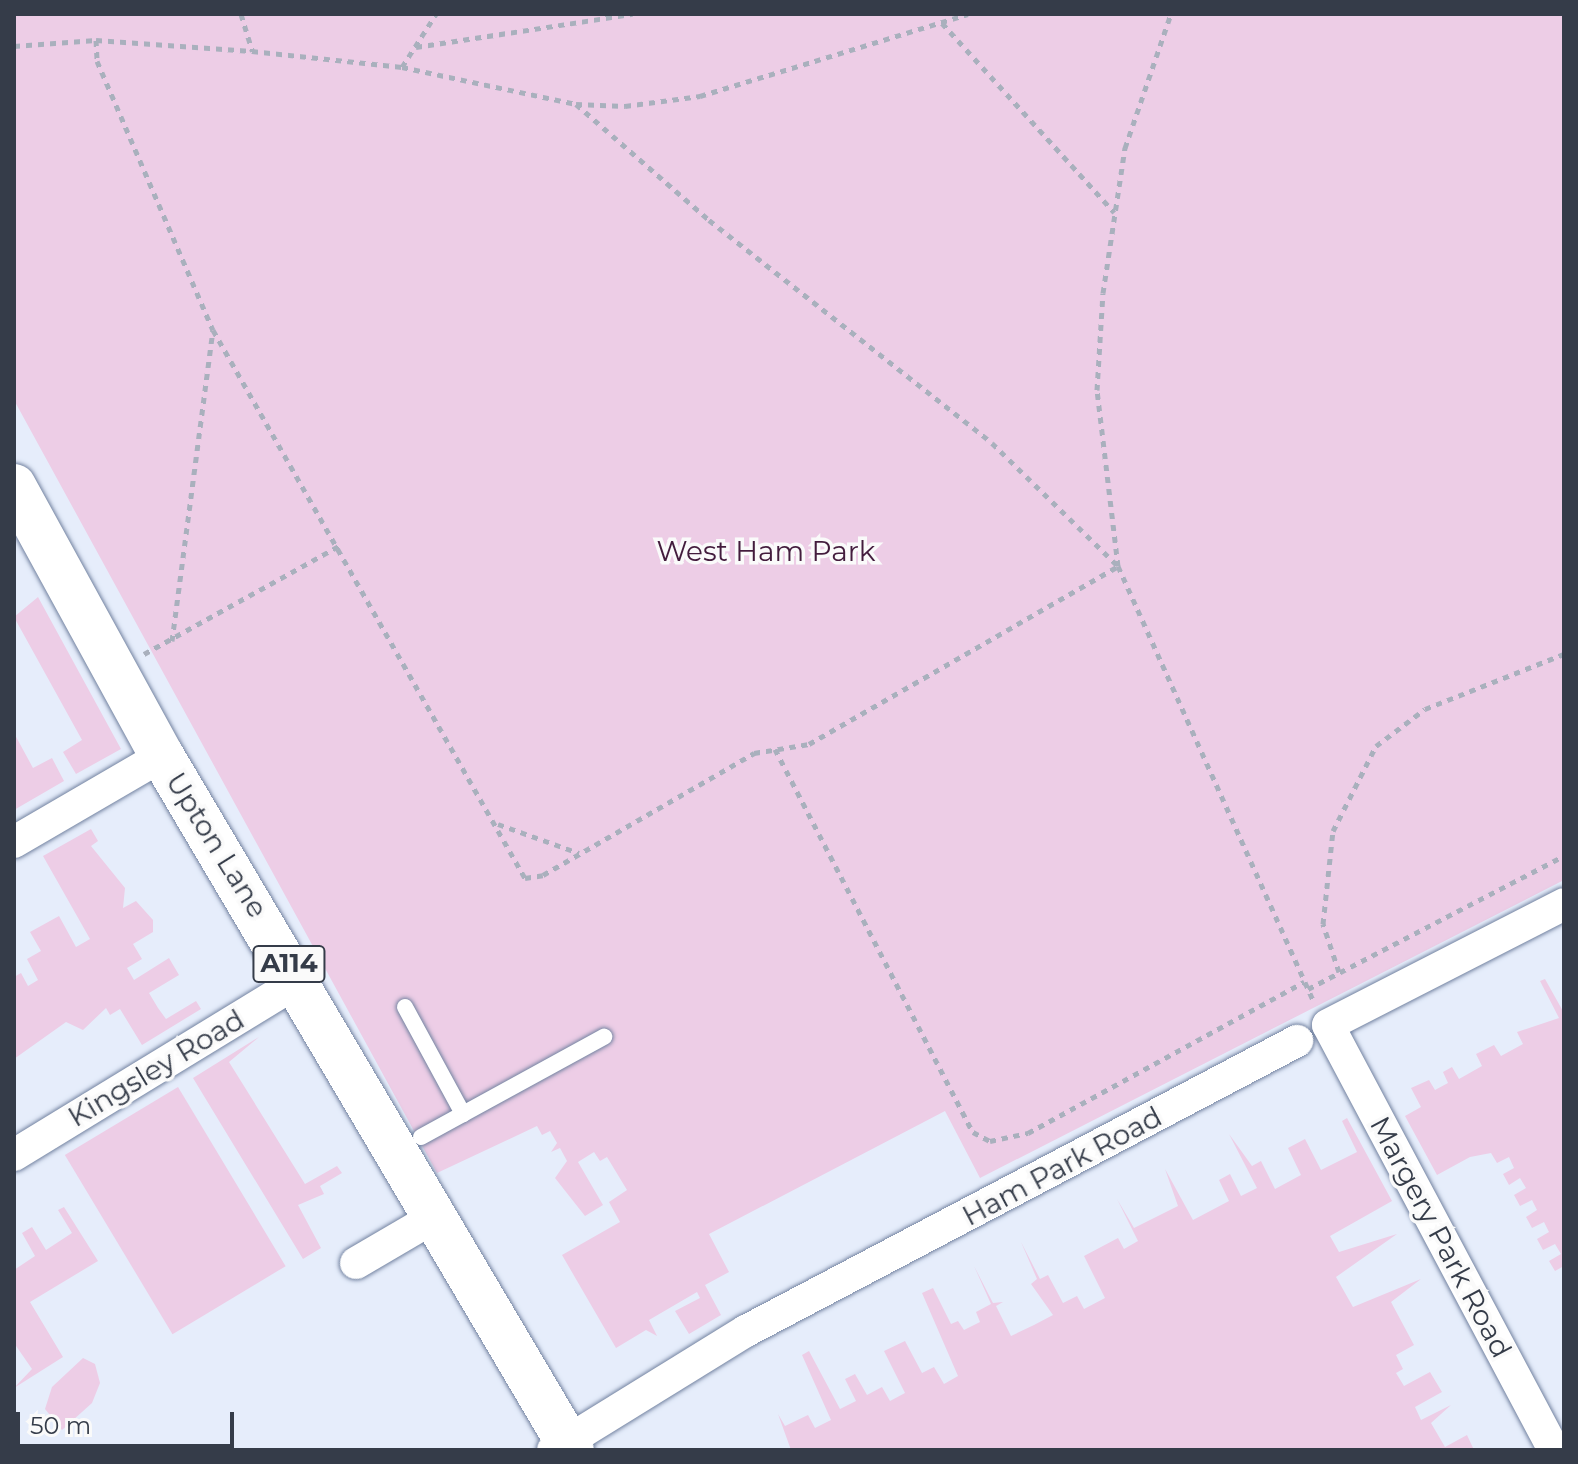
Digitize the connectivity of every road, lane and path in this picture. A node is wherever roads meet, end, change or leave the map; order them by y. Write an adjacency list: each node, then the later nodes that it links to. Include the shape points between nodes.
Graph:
1 (241, 14): 10 (path)
2 (436, 14): 9 (path)
3 (632, 14): 9 (path)
4 (968, 14): 6 (path)
5 (1171, 14): 13 (path, via 1125,148)
6 (942, 23): 12 (path, via 700,96); 13 (path)
7 (96, 40): 8 (path); 10 (path); 14 (path, via 97,61)
8 (14, 46)
9 (416, 47): 11 (path)
10 (252, 51): 11 (path)
11 (402, 67): 12 (path)
12 (576, 104): 17 (path, via 709,220 992,443)
13 (1115, 213): 17 (path, via 1097,390)
14 (213, 330): 16 (path); 18 (path)
15 (14, 486): 20 (main road, Upton Lane / A114)
16 (341, 545): 18 (path); 23 (path)
17 (1118, 566): 21 (path, via 809,744); 30 (path)
18 (172, 641): 20 (path)
19 (1564, 654): 28 (path, via 1425,709 1376,746 1333,831 1323,924)
20 (115, 670): 22 (main road, Upton Lane / A114)
21 (775, 749): 25 (path, via 754,753); 30 (path, via 973,1132 990,1141 1028,1133)
22 (162, 756): 24 (street); 29 (main road, Upton Lane / A114)
23 (496, 823): 25 (path); 25 (path, via 525,878)
24 (14, 842)
25 (580, 853)
26 (1564, 856): 28 (path)
27 (1564, 904): 33 (street, Ham Park Road)
28 (1339, 972): 31 (path)
29 (299, 981): 38 (street, Kingsley Road); 39 (main road, Upton Lane / A114)
30 (1304, 982): 31 (path)
31 (1308, 989): 33 (path)
32 (405, 1007): 36 (lane)
33 (1328, 1025): 35 (lane, Ham Park Road); 41 (street, Margery Park Road)
34 (604, 1037): 36 (lane)
35 (1297, 1041): 42 (street, Ham Park Road, via 746,1331)
36 (463, 1114): 37 (lane)
37 (421, 1137)
38 (14, 1155)
39 (433, 1218): 40 (street); 42 (main road, Upton Lane / A114)
40 (356, 1263)
41 (1553, 1427)
42 (564, 1447)

